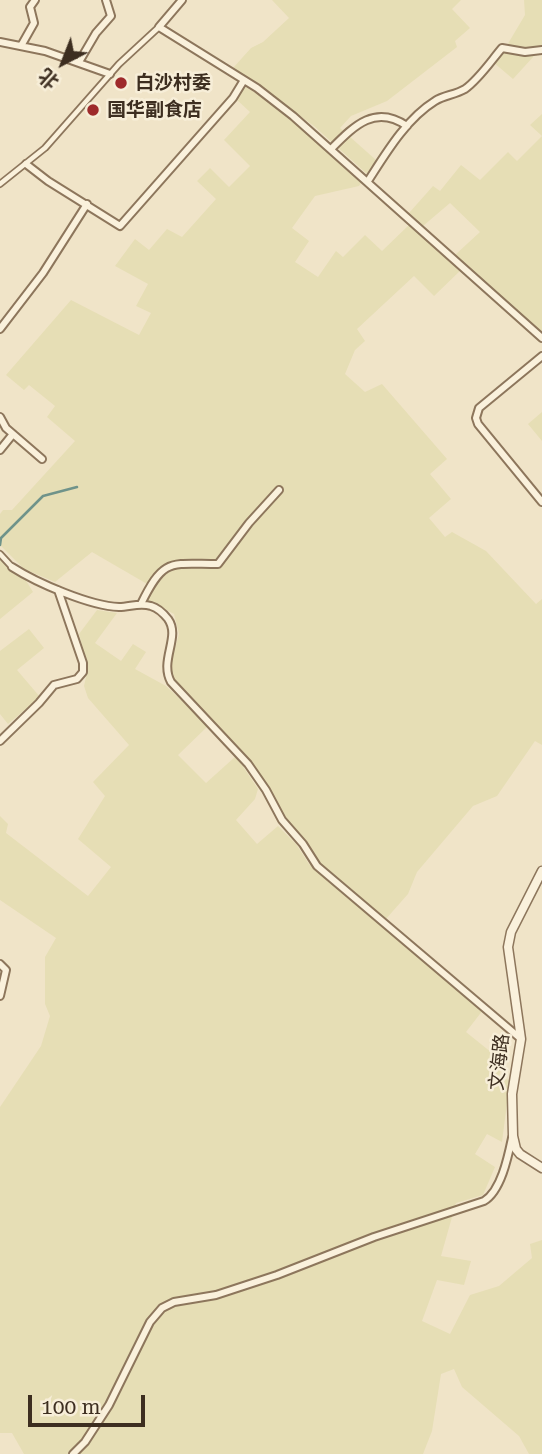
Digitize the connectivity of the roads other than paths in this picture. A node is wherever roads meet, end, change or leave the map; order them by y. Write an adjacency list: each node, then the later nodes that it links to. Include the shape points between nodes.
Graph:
1 (35, 0): 6 (street, via 30,7 34,23)
2 (106, 0): 8 (street, via 111,16)
3 (182, 0): 4 (street)
4 (159, 27): 9 (street); 10 (street)
5 (0, 42): 6 (street)
6 (21, 46): 8 (street)
7 (542, 50): 11 (street, via 502,48 469,85 433,102)
8 (79, 62): 9 (street)
9 (110, 74): 13 (street)
10 (244, 80): 12 (street); 16 (street, via 120,226)
11 (407, 126): 12 (street, via 389,118 369,119); 14 (street)
12 (331, 147): 14 (street)
13 (26, 164): 15 (street); 16 (street)
14 (368, 181): 18 (street)
15 (0, 184)
16 (87, 204): 17 (street)
17 (0, 329)
18 (542, 338)
19 (542, 356): 25 (street, via 479,408 476,418)
20 (0, 416): 21 (street)
21 (13, 434): 22 (street); 23 (street)
22 (0, 450)
23 (42, 459)
24 (279, 490): 29 (street, via 218,564 168,566)
25 (542, 502)
26 (0, 554): 27 (street)
27 (12, 567): 28 (street)
28 (58, 590): 29 (street, via 118,607); 30 (street, via 83,672 77,679 54,685)
29 (141, 604): 34 (street, via 159,610 172,626 166,665 172,682 248,764 317,866)
30 (0, 741)
31 (542, 871): 34 (street, 文海路, via 508,947)
32 (0, 964): 33 (street, via 6,970)
33 (0, 996)
34 (521, 1039): 35 (street, 文海路, via 512,1094)
35 (513, 1136): 36 (street, via 520,1154); 37 (street, via 494,1191 484,1200 228,1291 162,1308 150,1322 109,1405)
36 (542, 1168)
37 (74, 1454)

